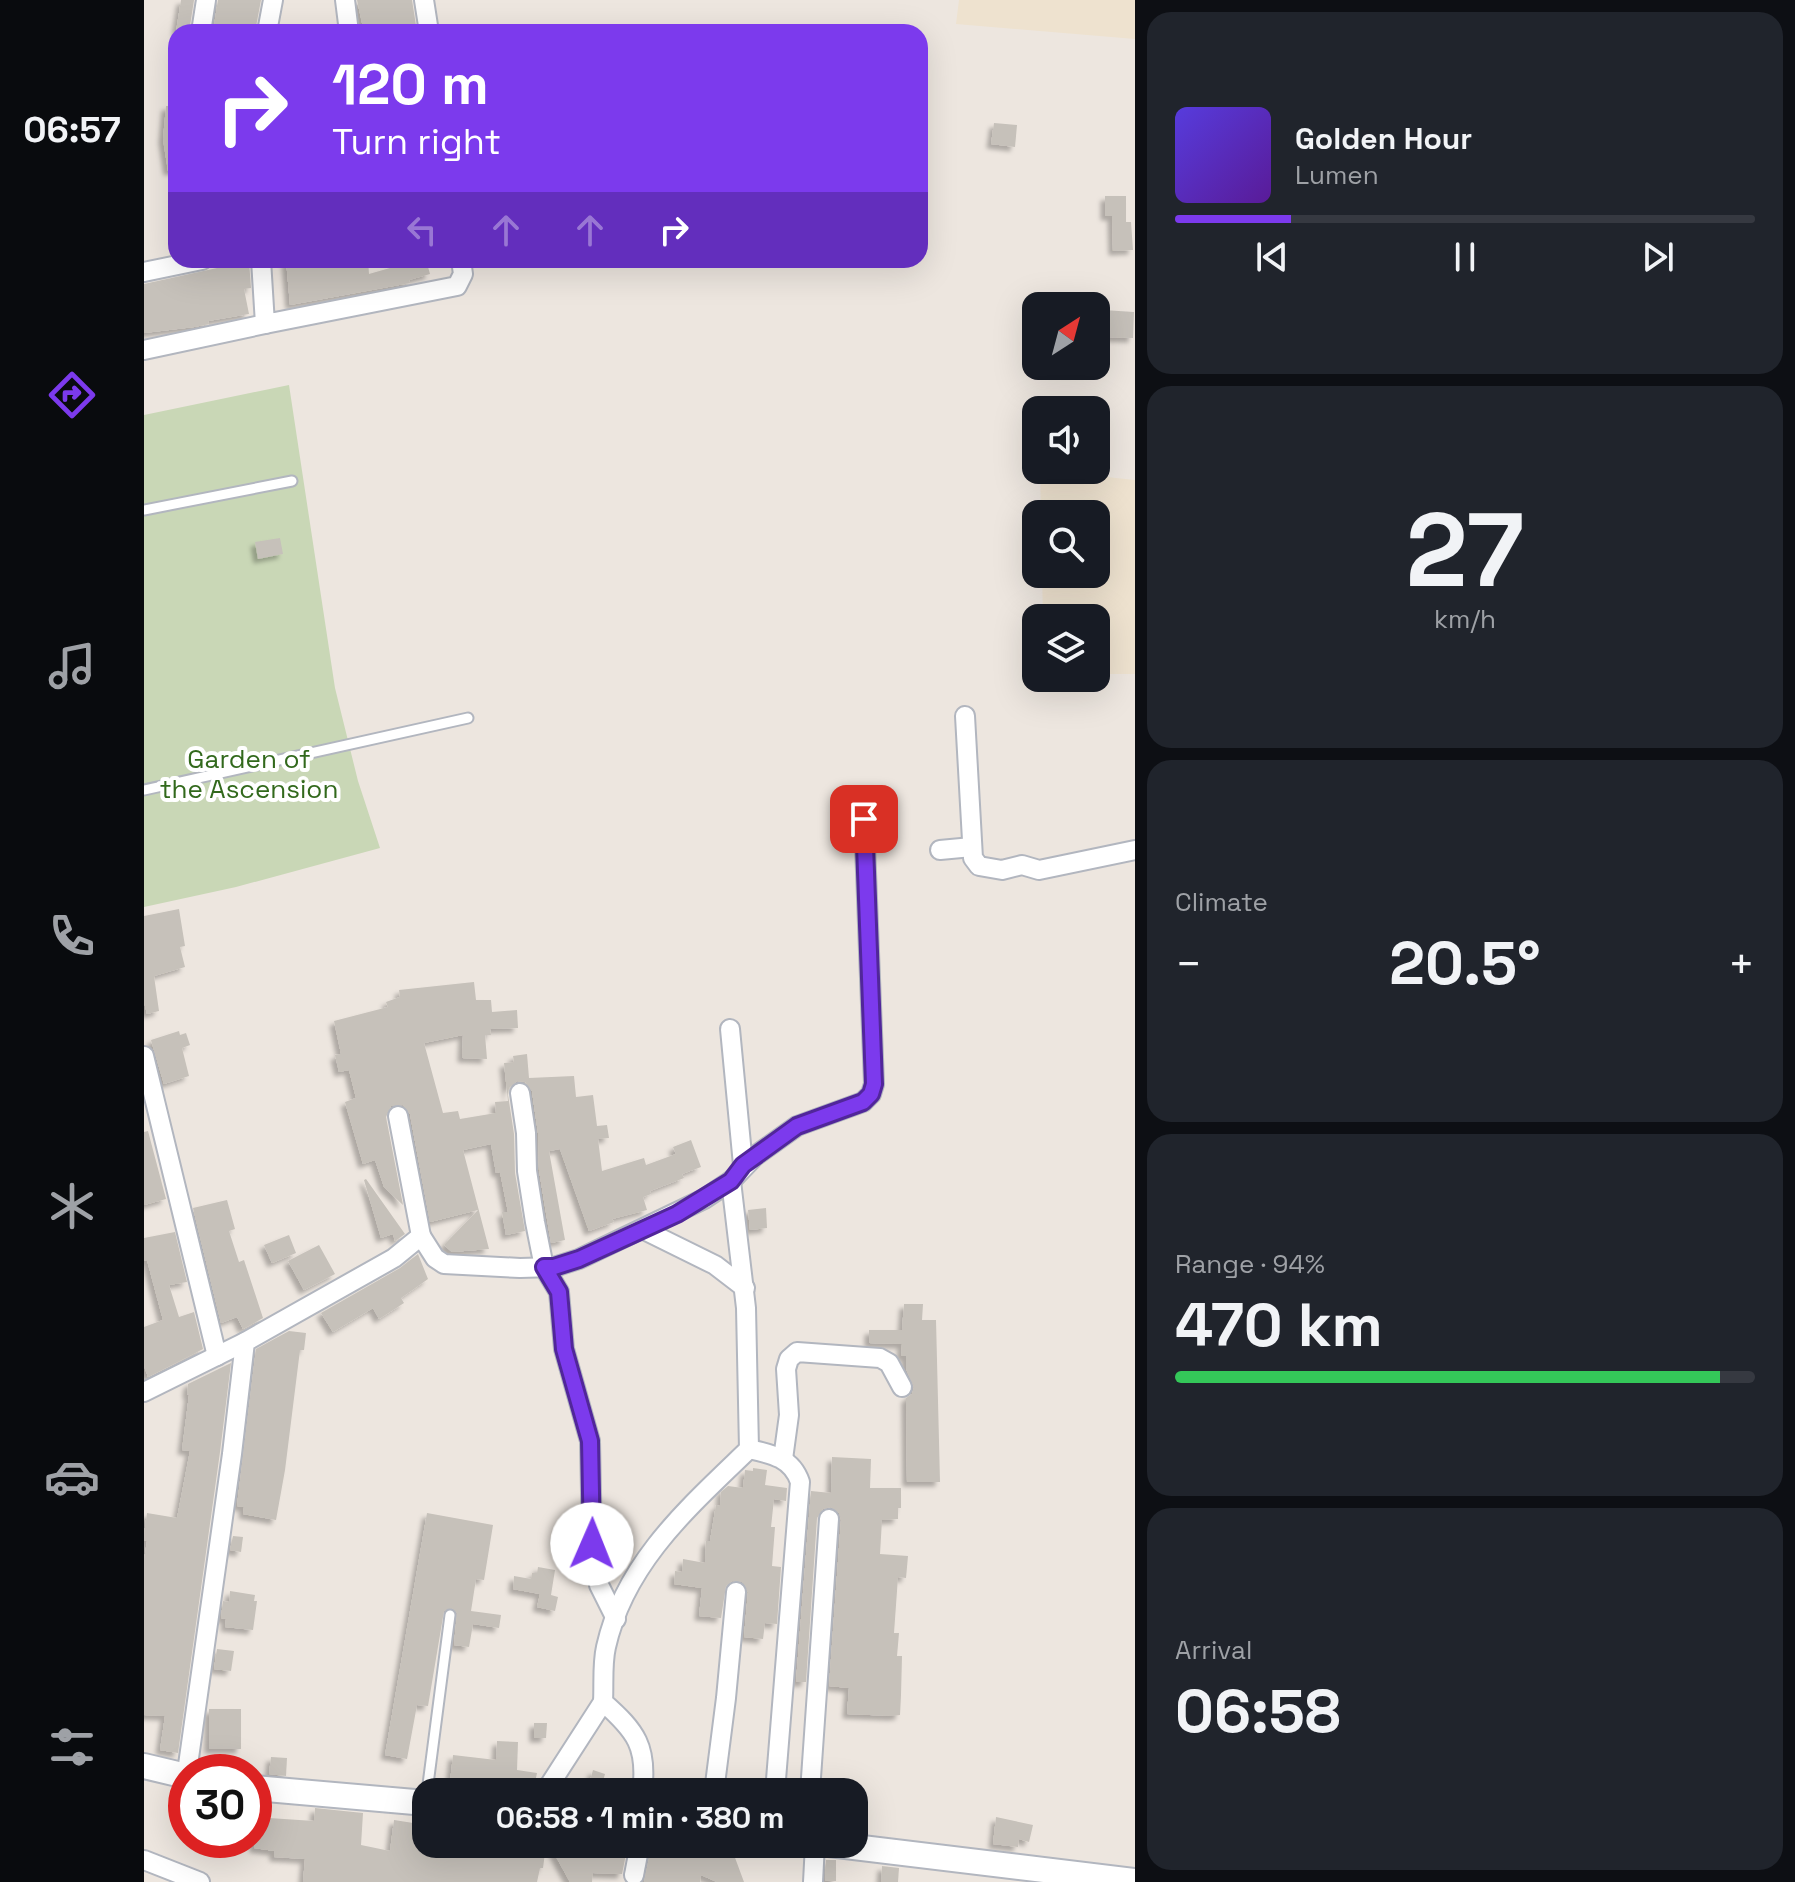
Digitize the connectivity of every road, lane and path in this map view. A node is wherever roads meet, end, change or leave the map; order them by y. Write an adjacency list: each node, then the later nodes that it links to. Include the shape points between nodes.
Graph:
1 (206, 0): 5 (street)
2 (273, 0): 6 (street)
3 (345, 0): 7 (street)
4 (424, 0): 8 (street)
5 (202, 24)
6 (268, 24)
7 (348, 24)
8 (428, 24)
9 (168, 267): 12 (street)
10 (262, 268): 13 (street)
11 (462, 268): 13 (street, via 457,286)
12 (144, 272)
13 (265, 324): 14 (street)
14 (144, 350)
15 (292, 481): 16 (lane)
16 (144, 510)
17 (965, 716): 21 (street)
18 (468, 718): 19 (lane)
19 (144, 790)
20 (864, 819): 28 (street, via 871,1094 863,1102 797,1126)
21 (972, 847): 22 (street); 23 (street, via 979,866 1002,870 1060,867)
22 (940, 850)
23 (1135, 850)
24 (730, 1029): 28 (street)
25 (144, 1056): 35 (street)
26 (520, 1093): 32 (street, via 528,1186)
27 (398, 1116): 31 (street)
28 (743, 1165): 29 (street)
29 (731, 1181): 30 (street); 33 (street)
30 (644, 1230): 32 (street, via 579,1259); 33 (street, via 715,1265)
31 (421, 1236): 32 (street, via 444,1264); 34 (street, via 394,1258)
32 (544, 1267): 43 (street, via 559,1292 564,1349 590,1441 592,1544 599,1585)
33 (745, 1288): 38 (street)
34 (245, 1342): 35 (street); 45 (street)
35 (217, 1356): 37 (street)
36 (902, 1387): 39 (street, via 889,1363 880,1358 797,1352 786,1369 789,1415)
37 (144, 1392)
38 (749, 1449): 39 (street); 43 (street, via 673,1523 640,1565)
39 (783, 1459): 52 (street, via 800,1482)
40 (829, 1519): 53 (street)
41 (736, 1592): 51 (street)
42 (450, 1615): 48 (lane)
43 (616, 1619): 44 (street, via 606,1648)
44 (603, 1702): 49 (street); 50 (street, via 640,1745)
45 (190, 1754)
46 (144, 1766): 47 (street)
47 (168, 1770)
48 (429, 1778)
49 (554, 1778)
50 (644, 1778)
51 (716, 1778)
52 (776, 1778)
53 (811, 1778)
54 (272, 1789): 55 (street)
55 (412, 1801)
56 (868, 1849): 61 (street)
57 (637, 1858): 60 (street)
58 (814, 1858): 63 (street)
59 (144, 1860): 62 (street)
60 (634, 1875)
61 (1135, 1881)
62 (200, 1882)
63 (813, 1882)

